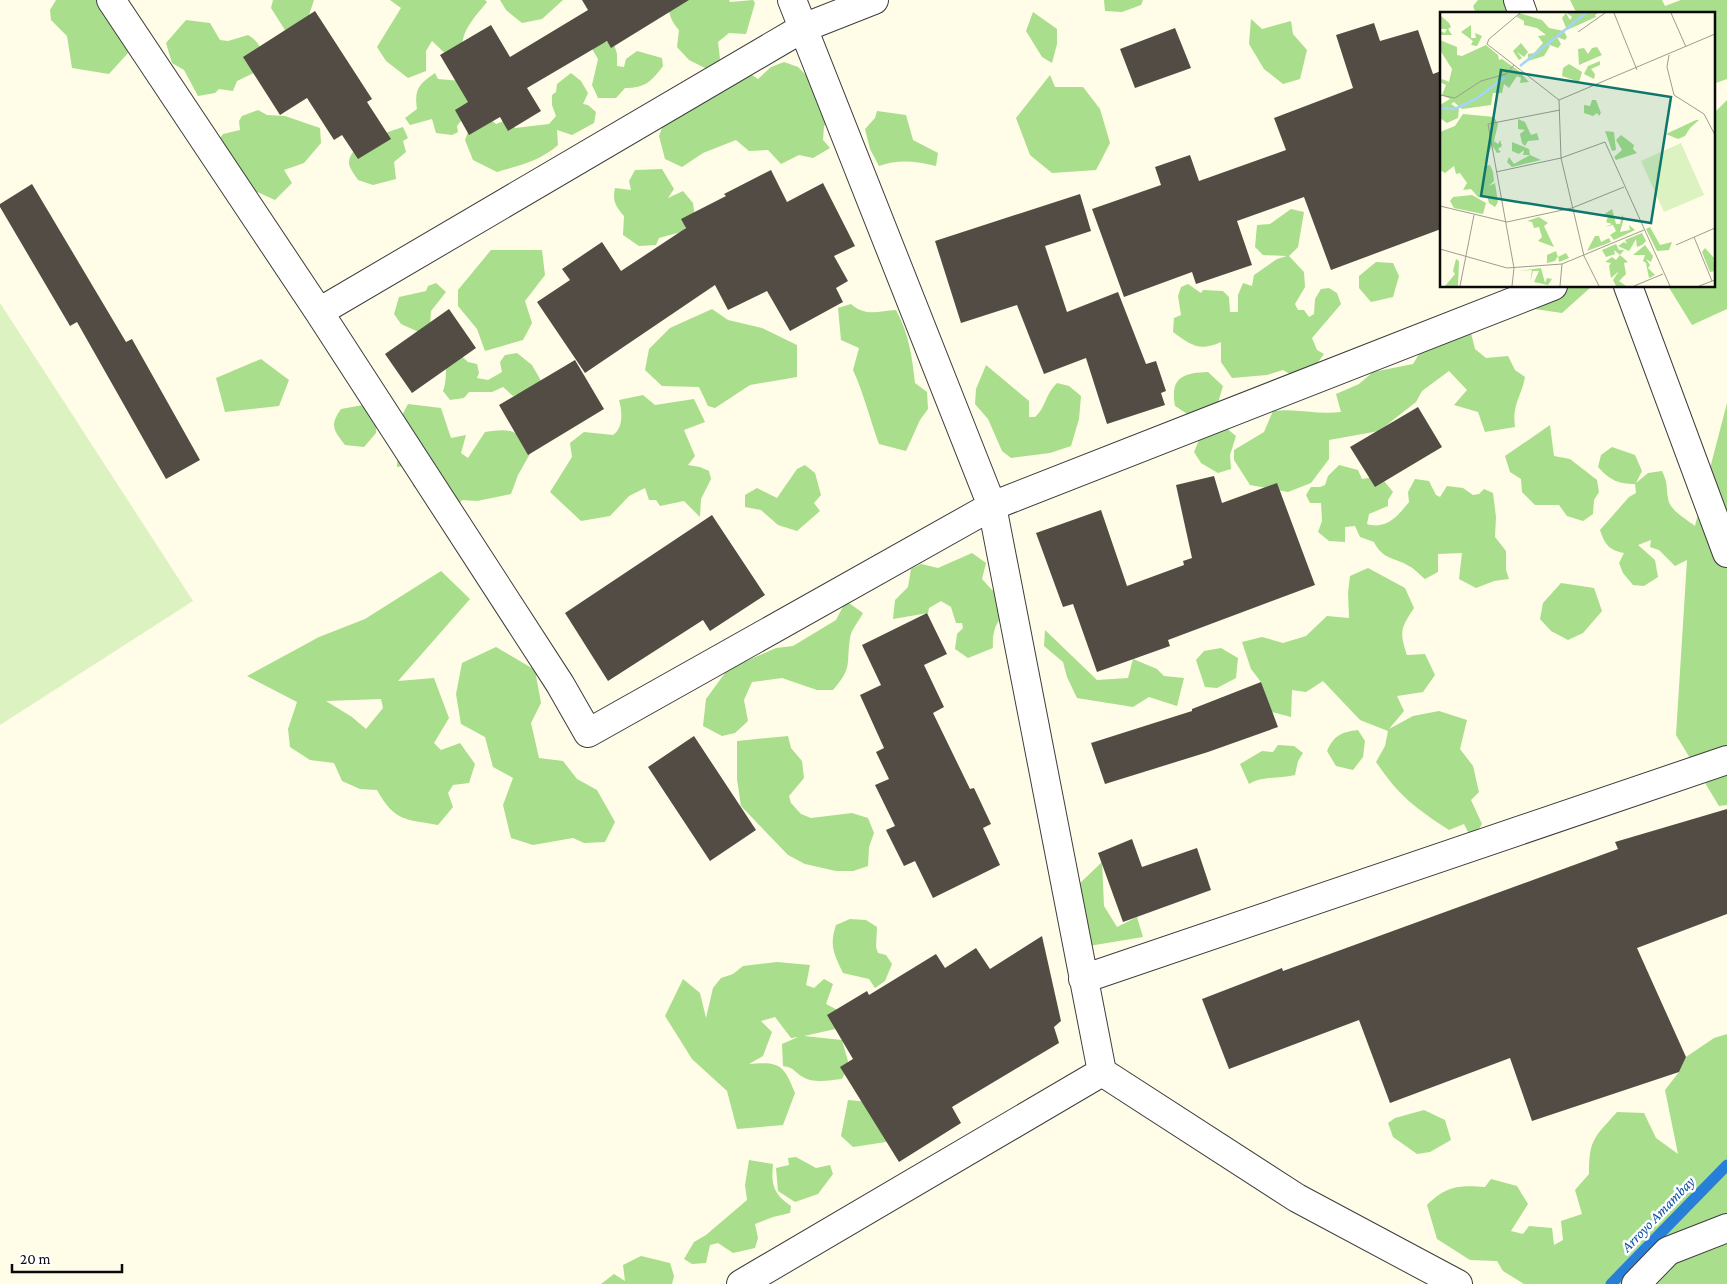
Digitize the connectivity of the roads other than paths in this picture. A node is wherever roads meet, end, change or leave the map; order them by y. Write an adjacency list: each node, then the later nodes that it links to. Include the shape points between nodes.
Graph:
1 (111, 0): 9 (street)
2 (792, 0): 6 (street)
3 (874, 0): 6 (street)
4 (1518, 0): 5 (street)
5 (1522, 12)
6 (803, 28): 9 (street); 10 (street)
7 (1548, 288): 10 (street)
8 (1629, 288): 11 (street)
9 (319, 312): 10 (street, via 554,676 588,734)
10 (992, 506): 13 (street)
11 (1727, 553)
12 (1727, 760): 13 (street)
13 (1083, 979): 14 (street)
14 (1102, 1072): 16 (street); 17 (street, via 1297,1198)
15 (1727, 1228): 18 (street, via 1668,1251)
16 (742, 1284)
17 (1458, 1284)
18 (1636, 1284)

